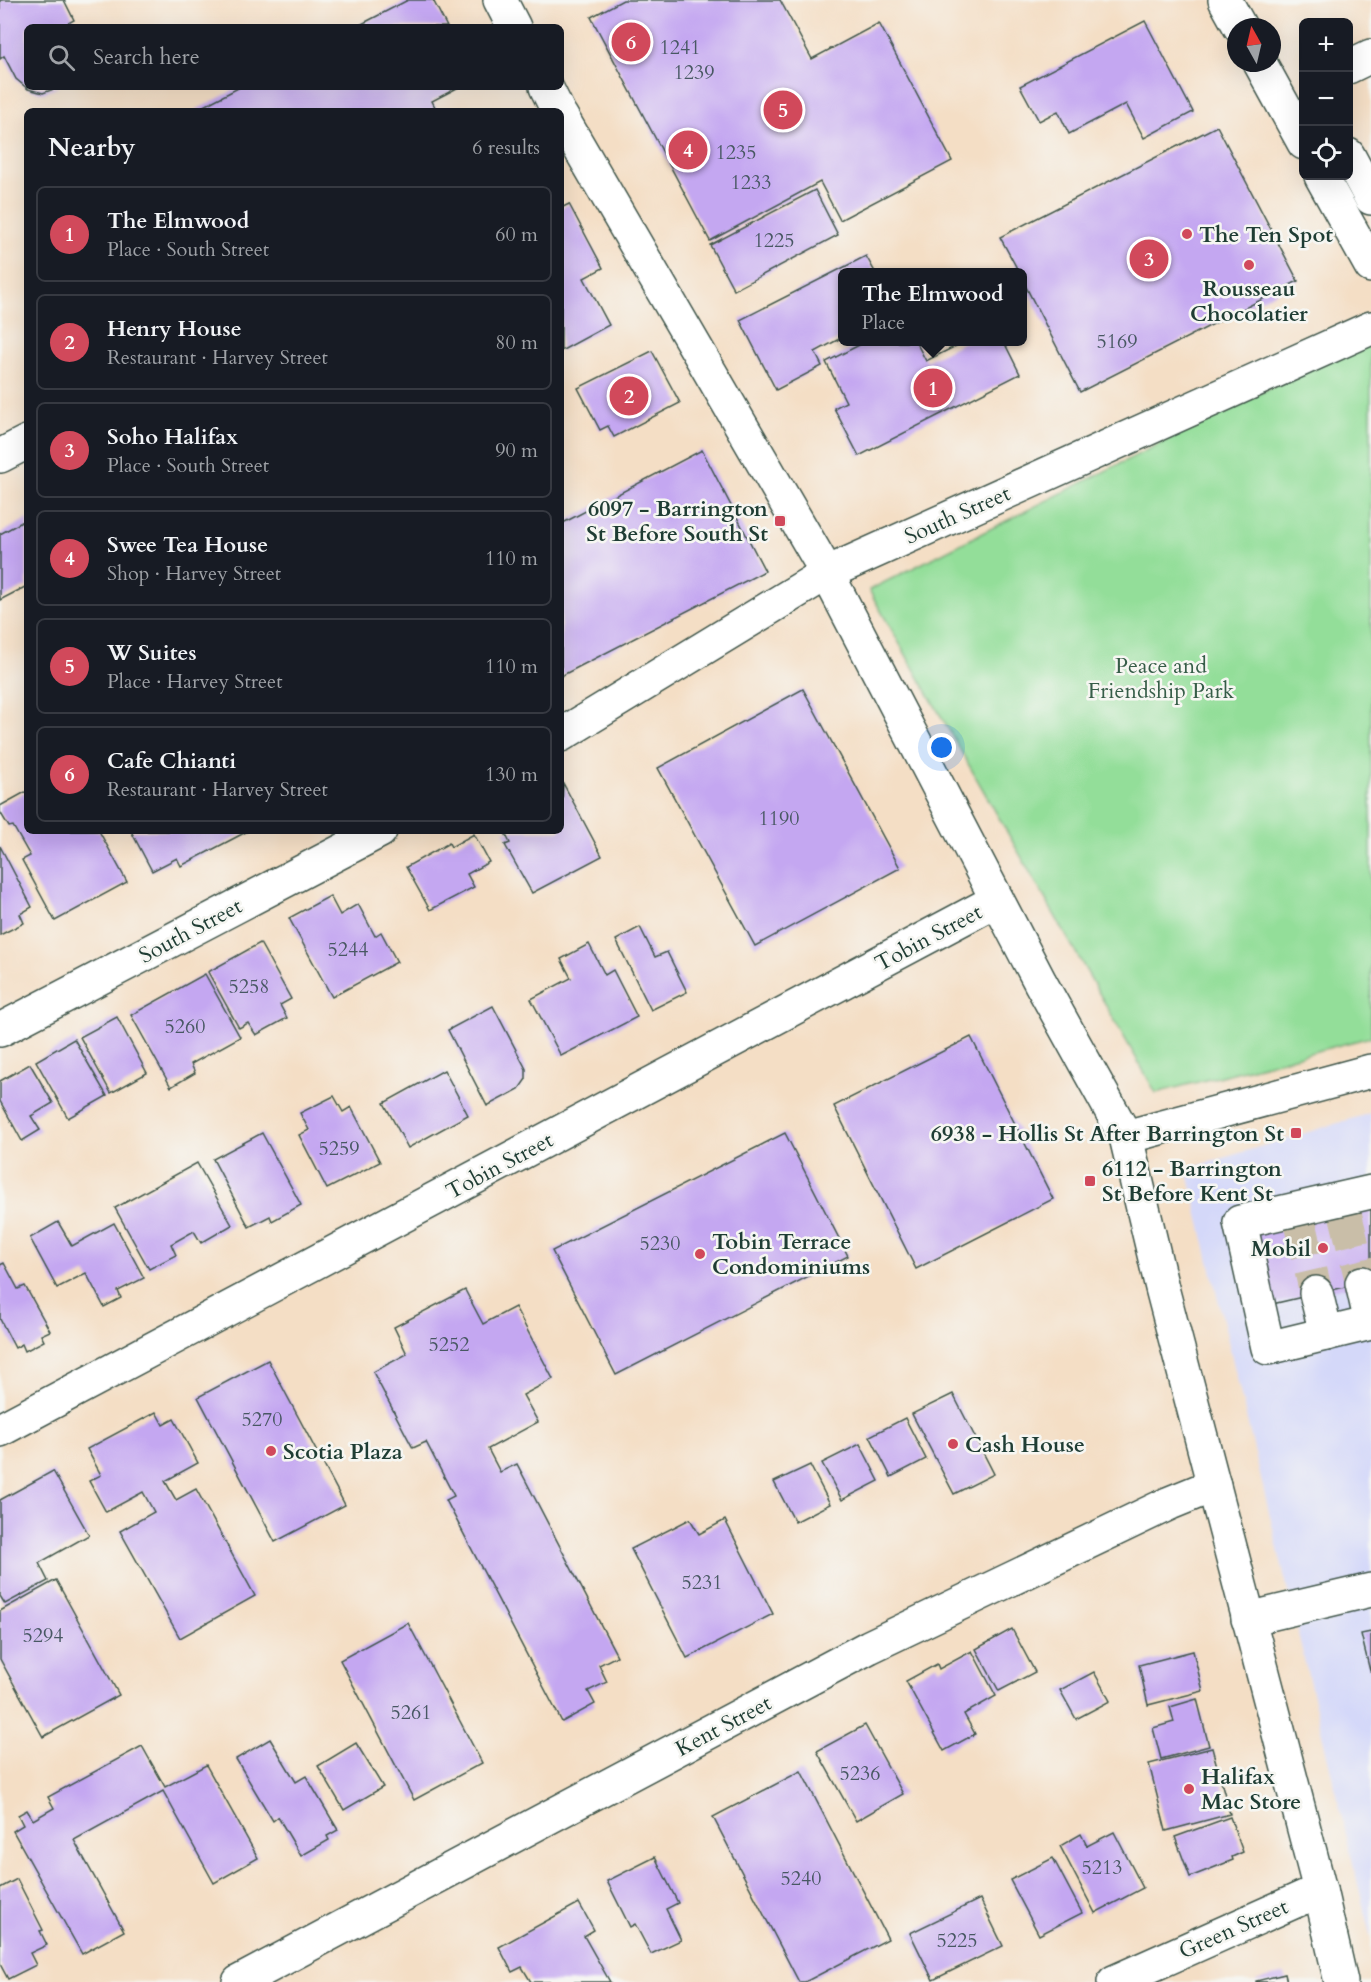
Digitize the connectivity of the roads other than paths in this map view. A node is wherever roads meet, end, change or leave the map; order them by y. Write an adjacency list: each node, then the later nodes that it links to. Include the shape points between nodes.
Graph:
1 (500, 0): 2 (street)
2 (512, 24)
3 (1371, 56): 4 (street)
4 (1353, 65)
5 (1269, 72): 7 (street)
6 (548, 90): 8 (street)
7 (1293, 96): 9 (street)
8 (556, 108)
9 (1300, 126)
10 (566, 137): 18 (street)
11 (1353, 164): 13 (street)
12 (1323, 180): 14 (street)
13 (1371, 198)
14 (1371, 266)
15 (1371, 328): 18 (street, South Street)
16 (24, 444): 17 (street)
17 (0, 456)
18 (826, 573): 19 (street, South Street); 21 (street)
19 (564, 733)
20 (374, 834): 22 (street, South Street)
21 (997, 900): 24 (street); 30 (street, Tobin Street)
22 (0, 1030)
23 (1371, 1071): 24 (street)
24 (1126, 1137): 31 (street)
25 (1352, 1201): 29 (street, via 1299,1216 1240,1222 1268,1348)
26 (1362, 1283): 28 (street)
27 (1316, 1293): 29 (street)
28 (1371, 1323): 29 (street)
29 (1326, 1334)
30 (0, 1430)
31 (1214, 1485): 33 (street); 35 (street, Kent Street, via 869,1647)
32 (1371, 1590): 33 (street)
33 (1248, 1619): 34 (street)
34 (1320, 1890): 36 (street, Green Street); 37 (street)
35 (239, 1982)
36 (1114, 1982)
37 (1341, 1982)

